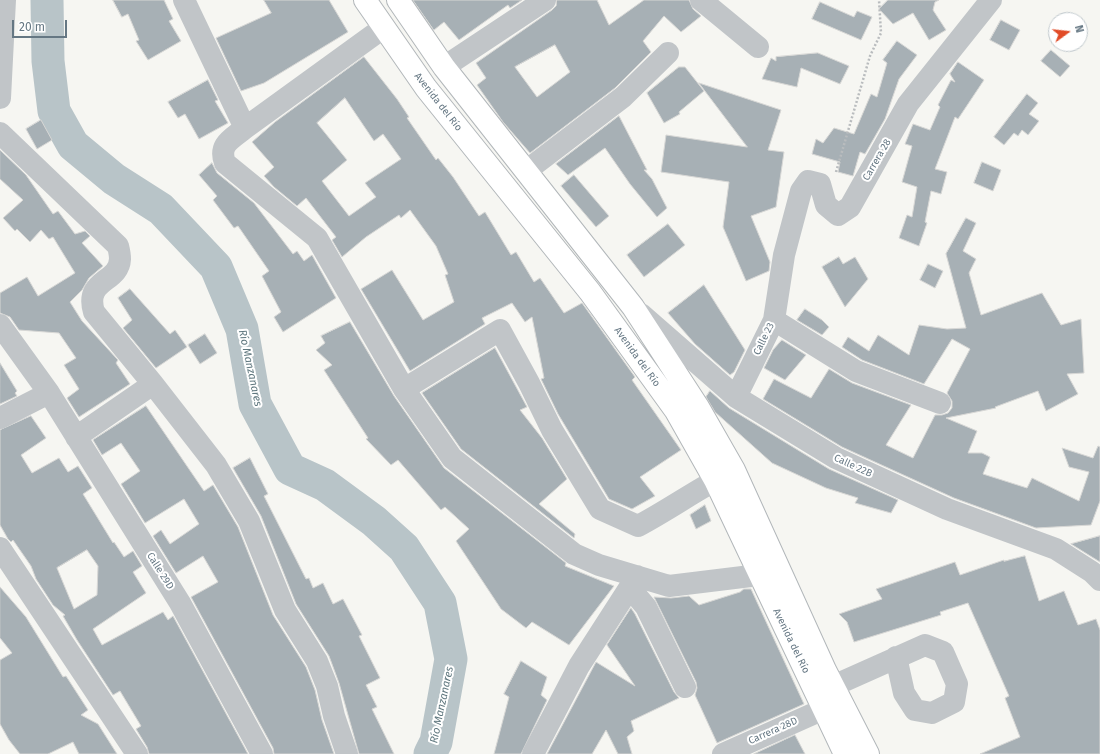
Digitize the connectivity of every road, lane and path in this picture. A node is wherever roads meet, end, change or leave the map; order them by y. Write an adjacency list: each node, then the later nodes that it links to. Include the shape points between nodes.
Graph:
1 (5, 0): 13 (street)
2 (184, 0): 14 (street)
3 (364, 0): 9 (main road, Avenida del Río)
4 (398, 0): 12 (main road, Avenida del Río)
5 (545, 0): 12 (street)
6 (701, 0): 10 (street)
7 (879, 0): 16 (path, via 882,33 870,56)
8 (991, 0): 20 (street, Carrera 28, via 908,104 850,207 838,215 826,205 820,184 808,181 801,191)
9 (383, 28): 14 (street); 18 (main road, Avenida del Río, via 426,88)
10 (758, 48)
11 (668, 52): 17 (street, via 623,97)
12 (444, 67): 17 (main road, Avenida del Río)
13 (0, 90)
14 (245, 128): 26 (street, via 224,146 222,154 225,163 317,238)
15 (0, 132): 25 (street, via 118,246 120,260 117,269 93,292 91,302 94,312)
16 (835, 175)
17 (530, 177): 18 (main road); 19 (main road, Avenida del Río)
18 (516, 200): 21 (main road, Avenida del Río)
19 (592, 255): 21 (main road); 22 (main road, Avenida del Río)
20 (784, 255): 23 (street, Calle 23)
21 (573, 271): 33 (main road, Avenida del Río, via 676,411)
22 (633, 306): 28 (street, Calle 22B); 32 (main road, Avenida del Río, via 698,406)
23 (774, 320): 28 (street, Calle 23); 29 (street, via 856,372)
24 (0, 325): 27 (street, Calle 29D)
25 (153, 384): 31 (street); 44 (street, via 216,465 249,521 285,610 320,668)
26 (404, 389): 33 (street, via 500,330 552,430 600,509 638,526); 37 (street, via 452,458 574,554)
27 (49, 393): 30 (street); 31 (street, Calle 29D)
28 (736, 397): 36 (street, Calle 22B, via 836,458 947,509 1056,549)
29 (940, 403)
30 (0, 418)
31 (76, 437): 43 (street, Calle 29D, via 180,603)
32 (734, 470): 33 (street); 39 (main road, Avenida del Río)
33 (715, 480): 35 (main road, Avenida del Río)
34 (0, 548): 42 (street)
35 (759, 575): 37 (street, via 669,586); 41 (main road, Avenida del Río)
36 (1100, 580)
37 (634, 582): 40 (street); 45 (street, via 579,666)
38 (896, 657): 39 (street)
39 (833, 686): 48 (main road, Avenida del Río)
40 (685, 687)
41 (824, 709): 46 (street, Carrera 28D); 47 (main road, Avenida del Río)
42 (137, 754)
43 (262, 754)
44 (347, 754)
45 (533, 754)
46 (723, 754)
47 (845, 754)
48 (868, 754)

